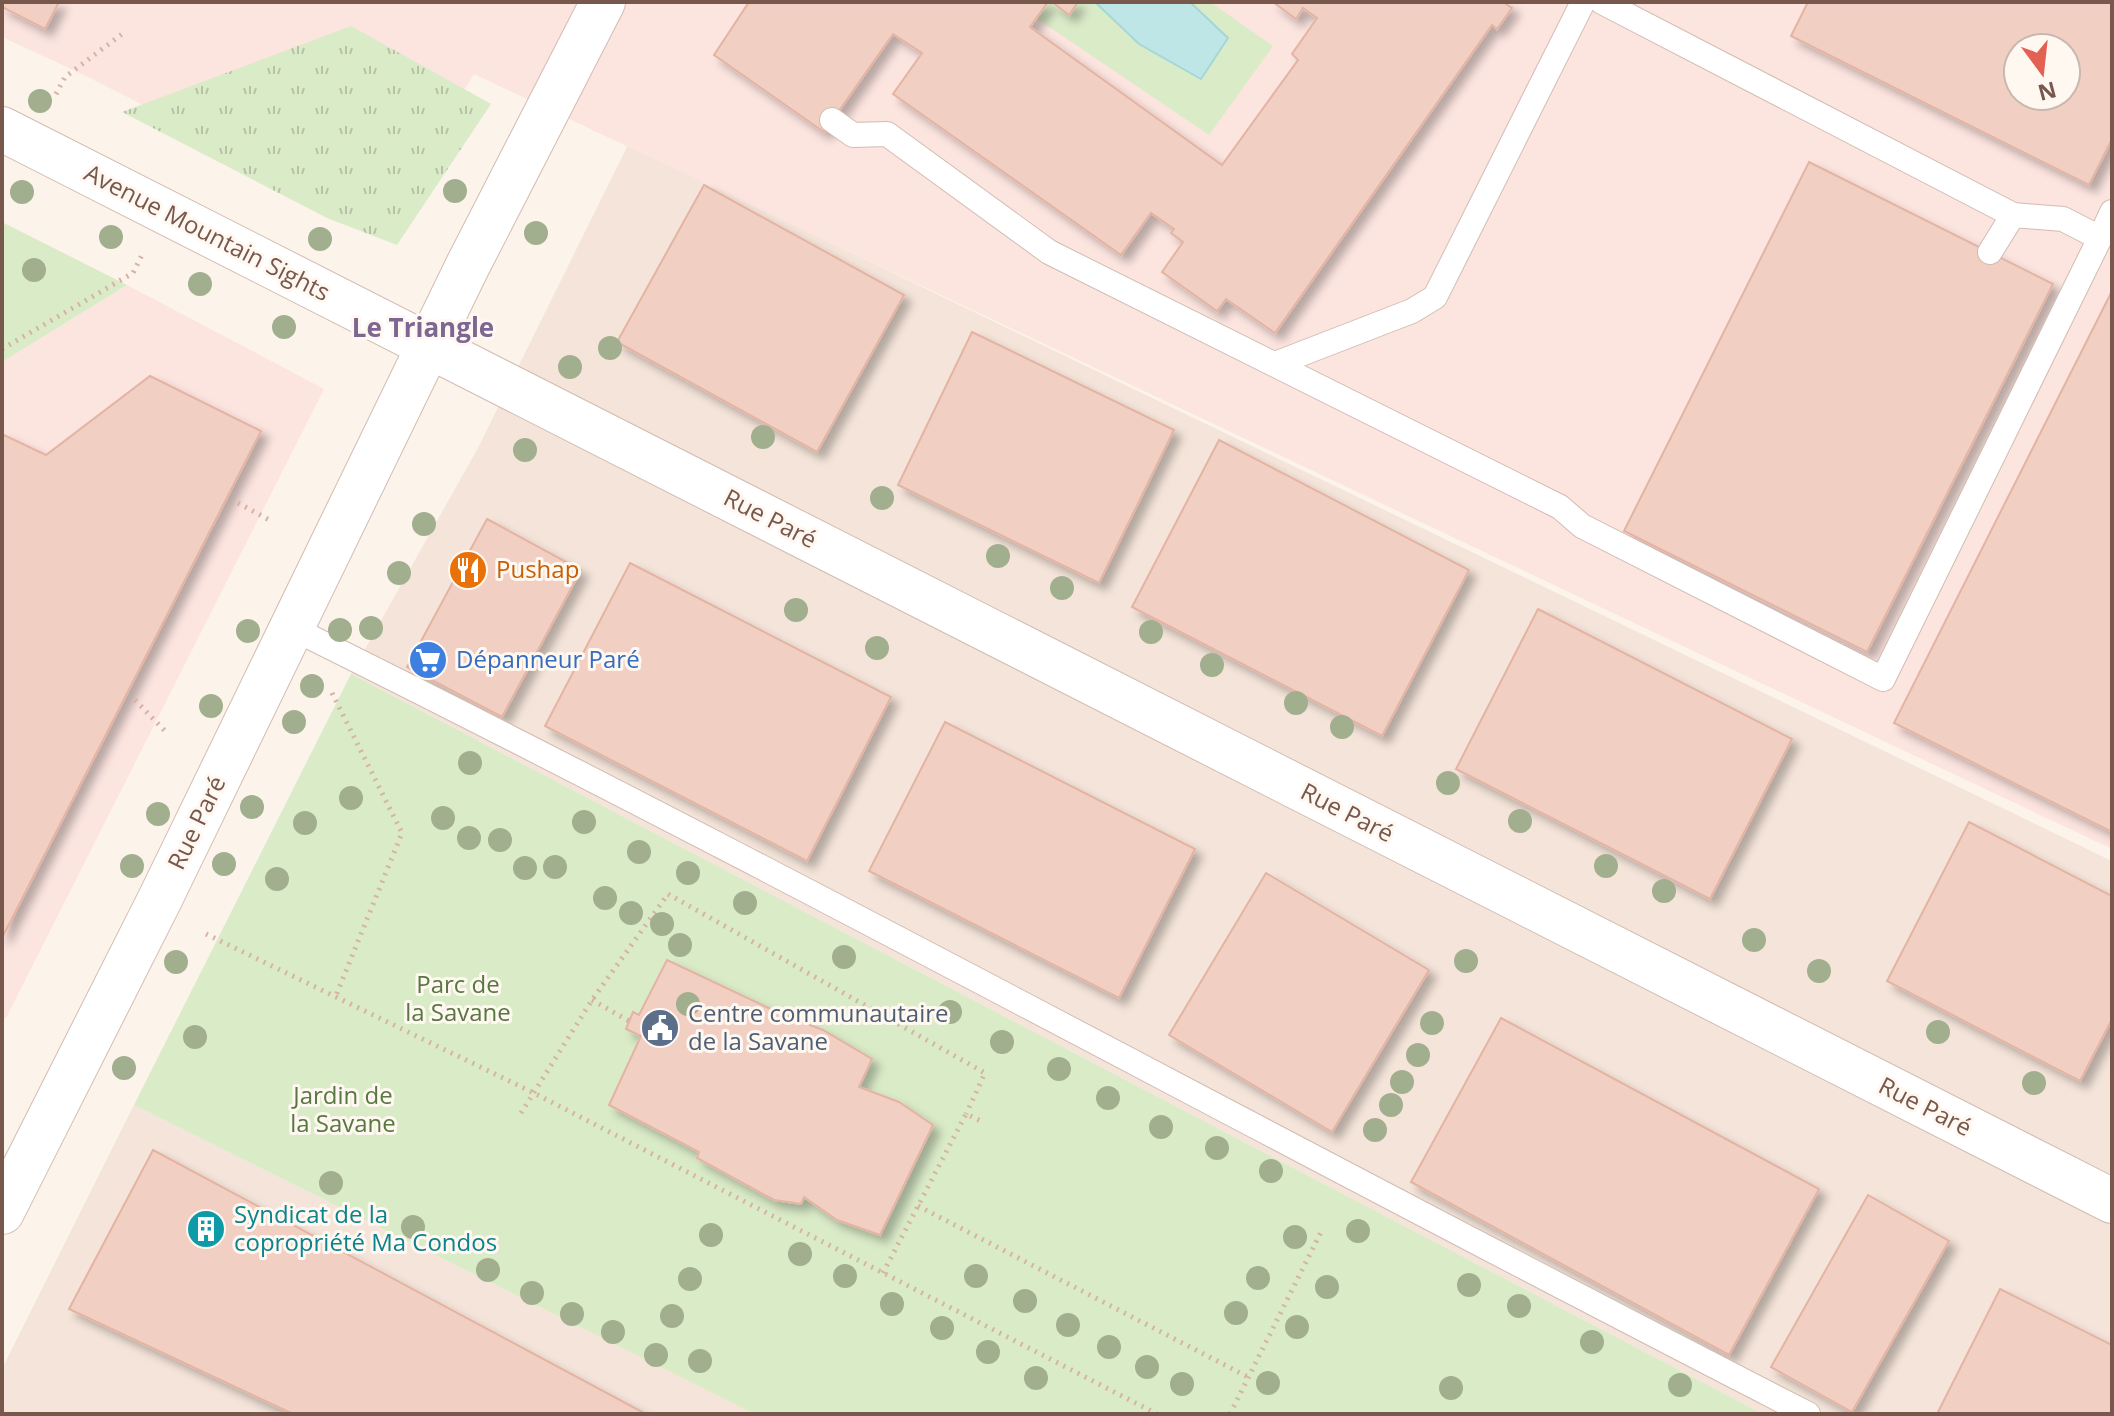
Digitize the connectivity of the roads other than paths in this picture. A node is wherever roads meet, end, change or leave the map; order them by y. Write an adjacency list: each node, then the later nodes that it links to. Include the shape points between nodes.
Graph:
1 (1583, 2): 11 (lane, via 1435,297 1412,311)
2 (1602, 2): 7 (lane)
3 (591, 6): 10 (street, Rue Paré)
4 (832, 120): 11 (lane, via 853,135 887,134 1049,252)
5 (2, 129): 10 (street, Avenue Mountain Sights)
6 (2112, 212): 8 (lane)
7 (2013, 215): 8 (lane, via 2063,219); 9 (lane)
8 (2100, 238): 11 (lane, via 1883,679 1582,526 1560,507)
9 (1990, 252)
10 (429, 346): 12 (street, Avenue Mountain Sights); 13 (street, Rue Paré)
11 (1275, 364)
12 (583, 424): 14 (street, Rue Paré)
13 (292, 628): 15 (street, Rue Paré); 16 (lane, via 919,948)
14 (2112, 1201)
15 (2, 1212)
16 (1808, 1414)

